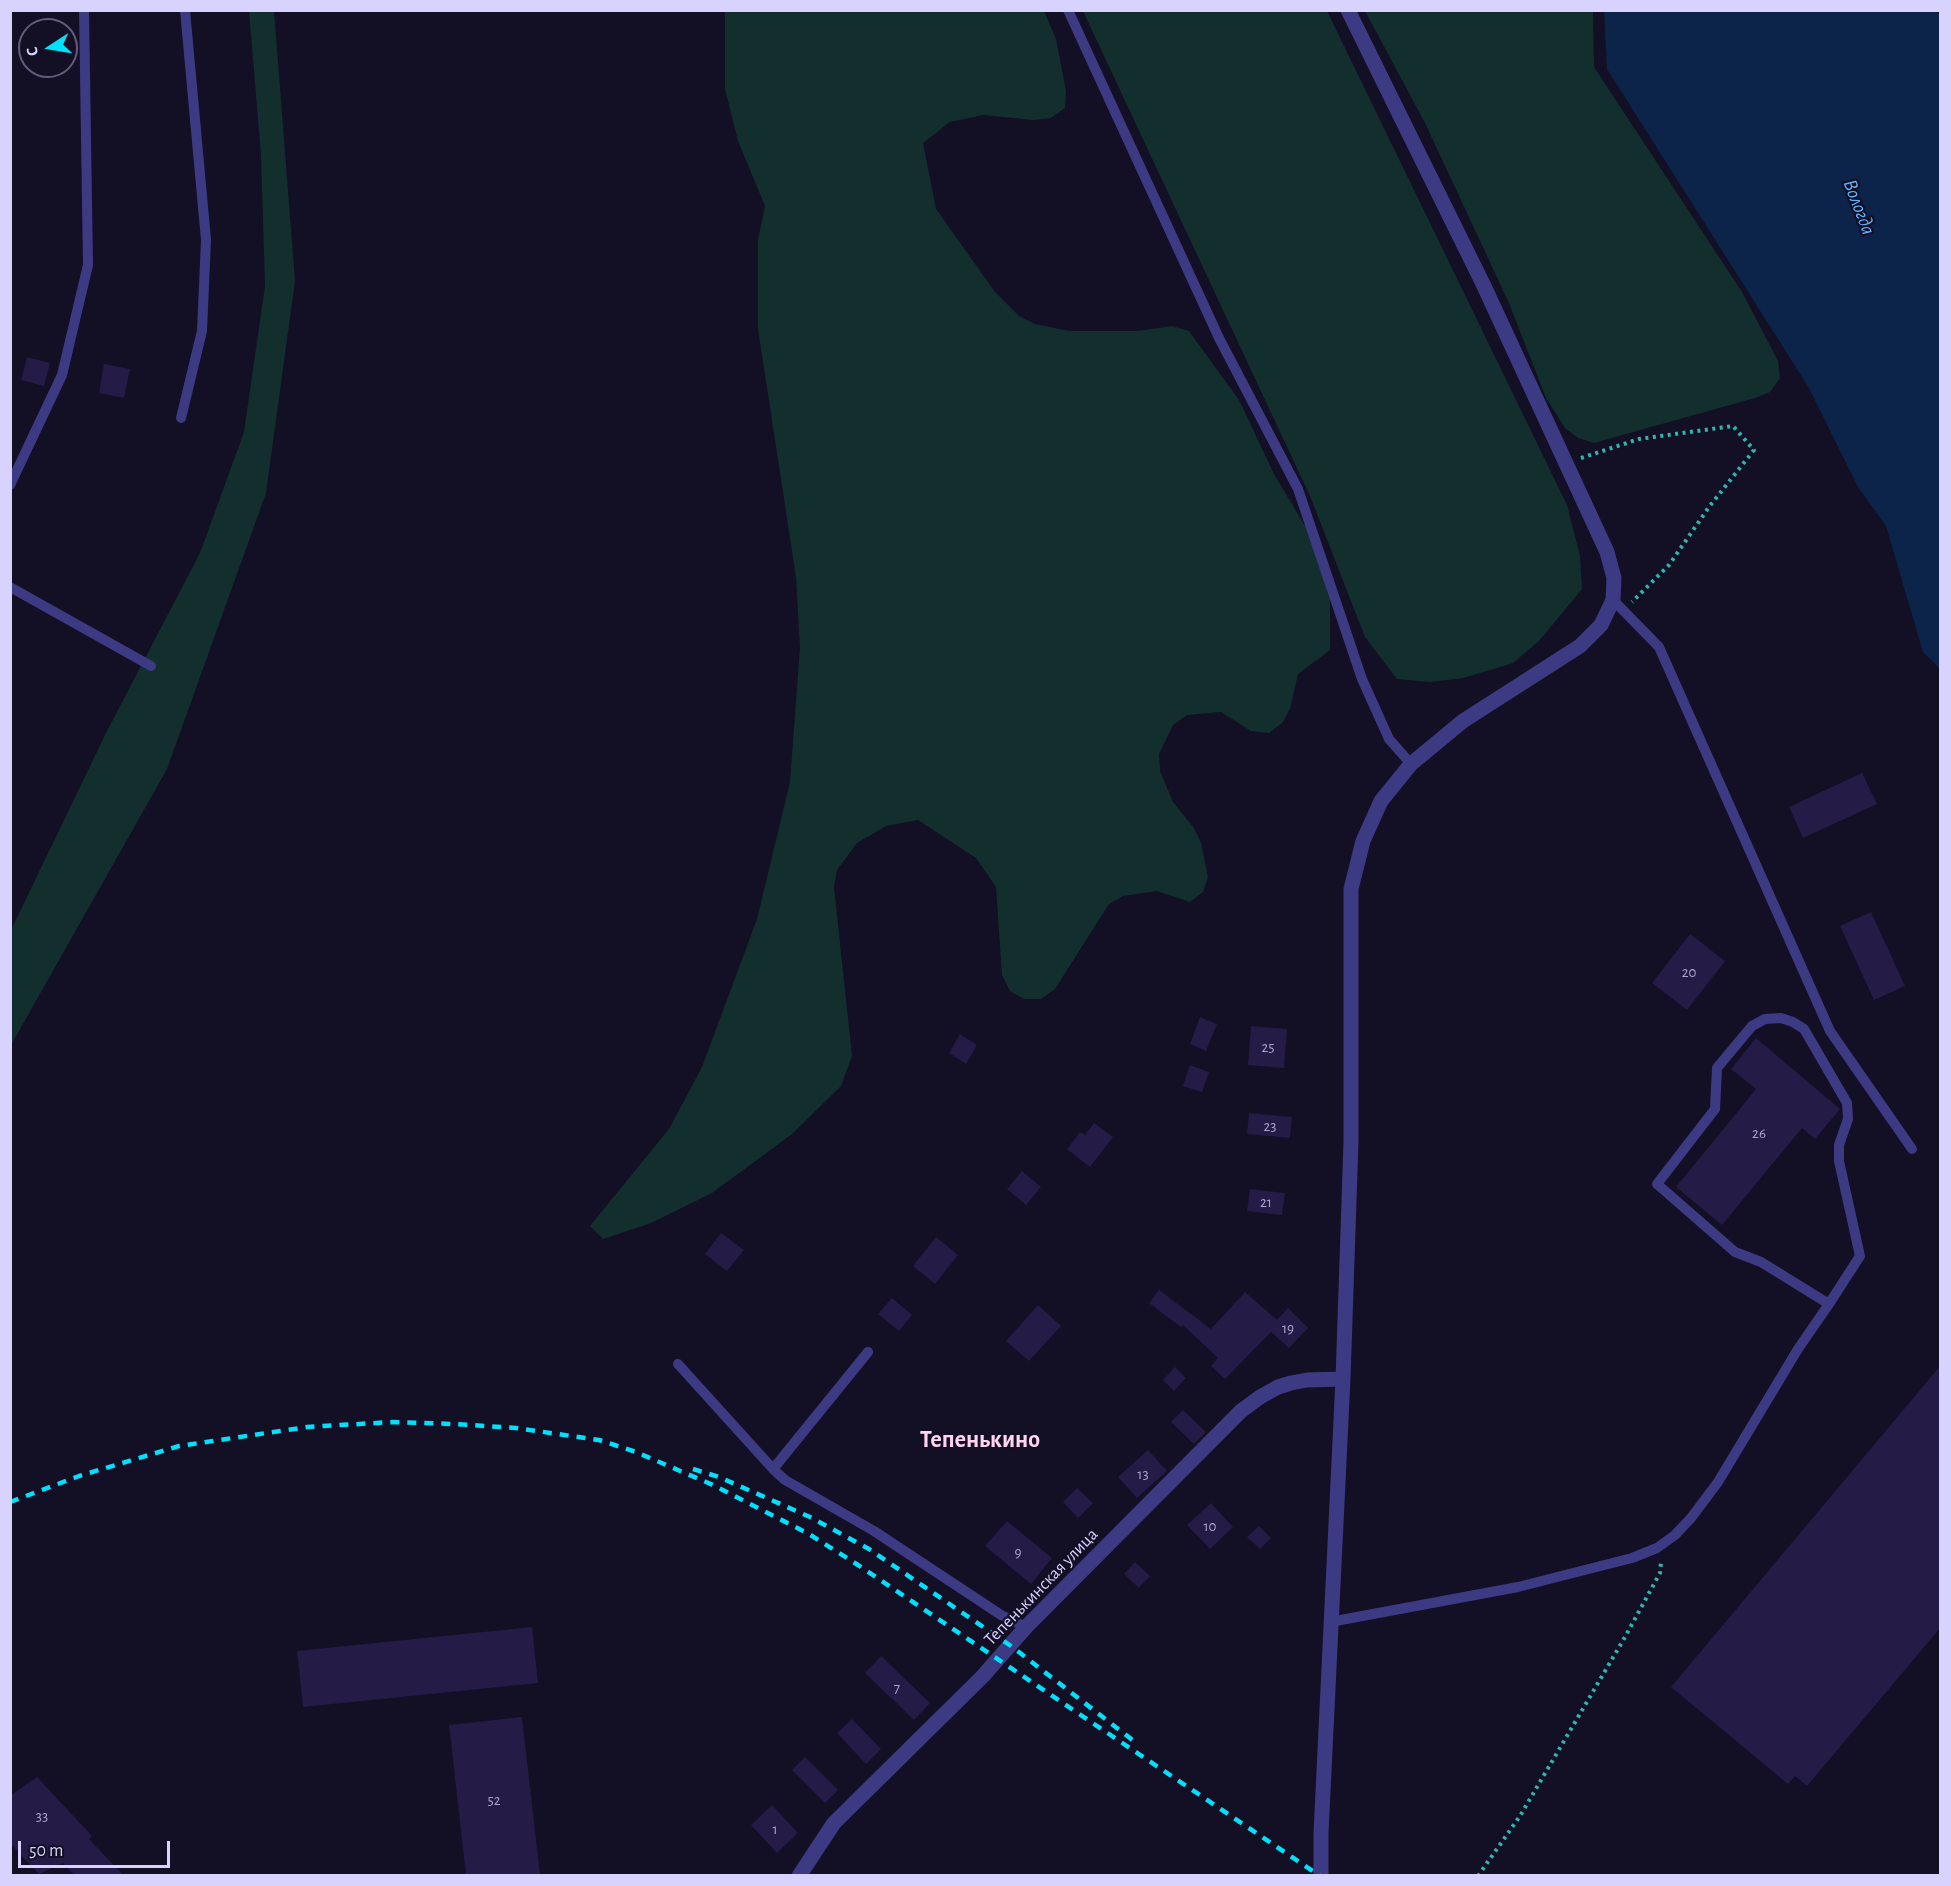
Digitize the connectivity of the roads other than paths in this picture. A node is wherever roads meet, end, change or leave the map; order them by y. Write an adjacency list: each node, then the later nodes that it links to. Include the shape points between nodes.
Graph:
1 (84, 10): 6 (lane, via 88,265 62,375)
2 (185, 10): 5 (lane, via 206,240 202,331)
3 (1068, 10): 10 (lane, via 1219,338 1298,489 1362,679 1389,739)
4 (1348, 10): 8 (street, via 1484,286 1607,552)
5 (181, 418)
6 (10, 485)
7 (10, 587): 9 (lane)
8 (1618, 606): 10 (street, via 1580,646 1463,721); 11 (lane, via 1659,647 1830,1031)
9 (151, 666)
10 (1411, 764): 15 (street, via 1381,801 1363,841 1352,889 1351,1142)
11 (1912, 1149)
12 (1828, 1304): 12 (lane, via 1860,1256 1839,1161 1839,1145 1849,1111 1804,1029 1787,1020 1765,1019 1752,1026 1717,1068 1714,1109 1657,1184 1735,1252 1761,1262); 17 (lane, via 1718,1482 1691,1518 1657,1548 1518,1587)
13 (868, 1352): 16 (lane)
14 (678, 1364): 16 (lane)
15 (1343, 1379): 17 (street); 18 (street, Тепенькинская улица, via 1307,1380 1278,1387 1241,1411)
16 (773, 1469): 18 (lane, via 1001,1615)
17 (1330, 1622): 20 (street)
18 (1026, 1627): 19 (street, Тепенькинская улица, via 983,1676 834,1823)
19 (799, 1875)
20 (1321, 1875)

